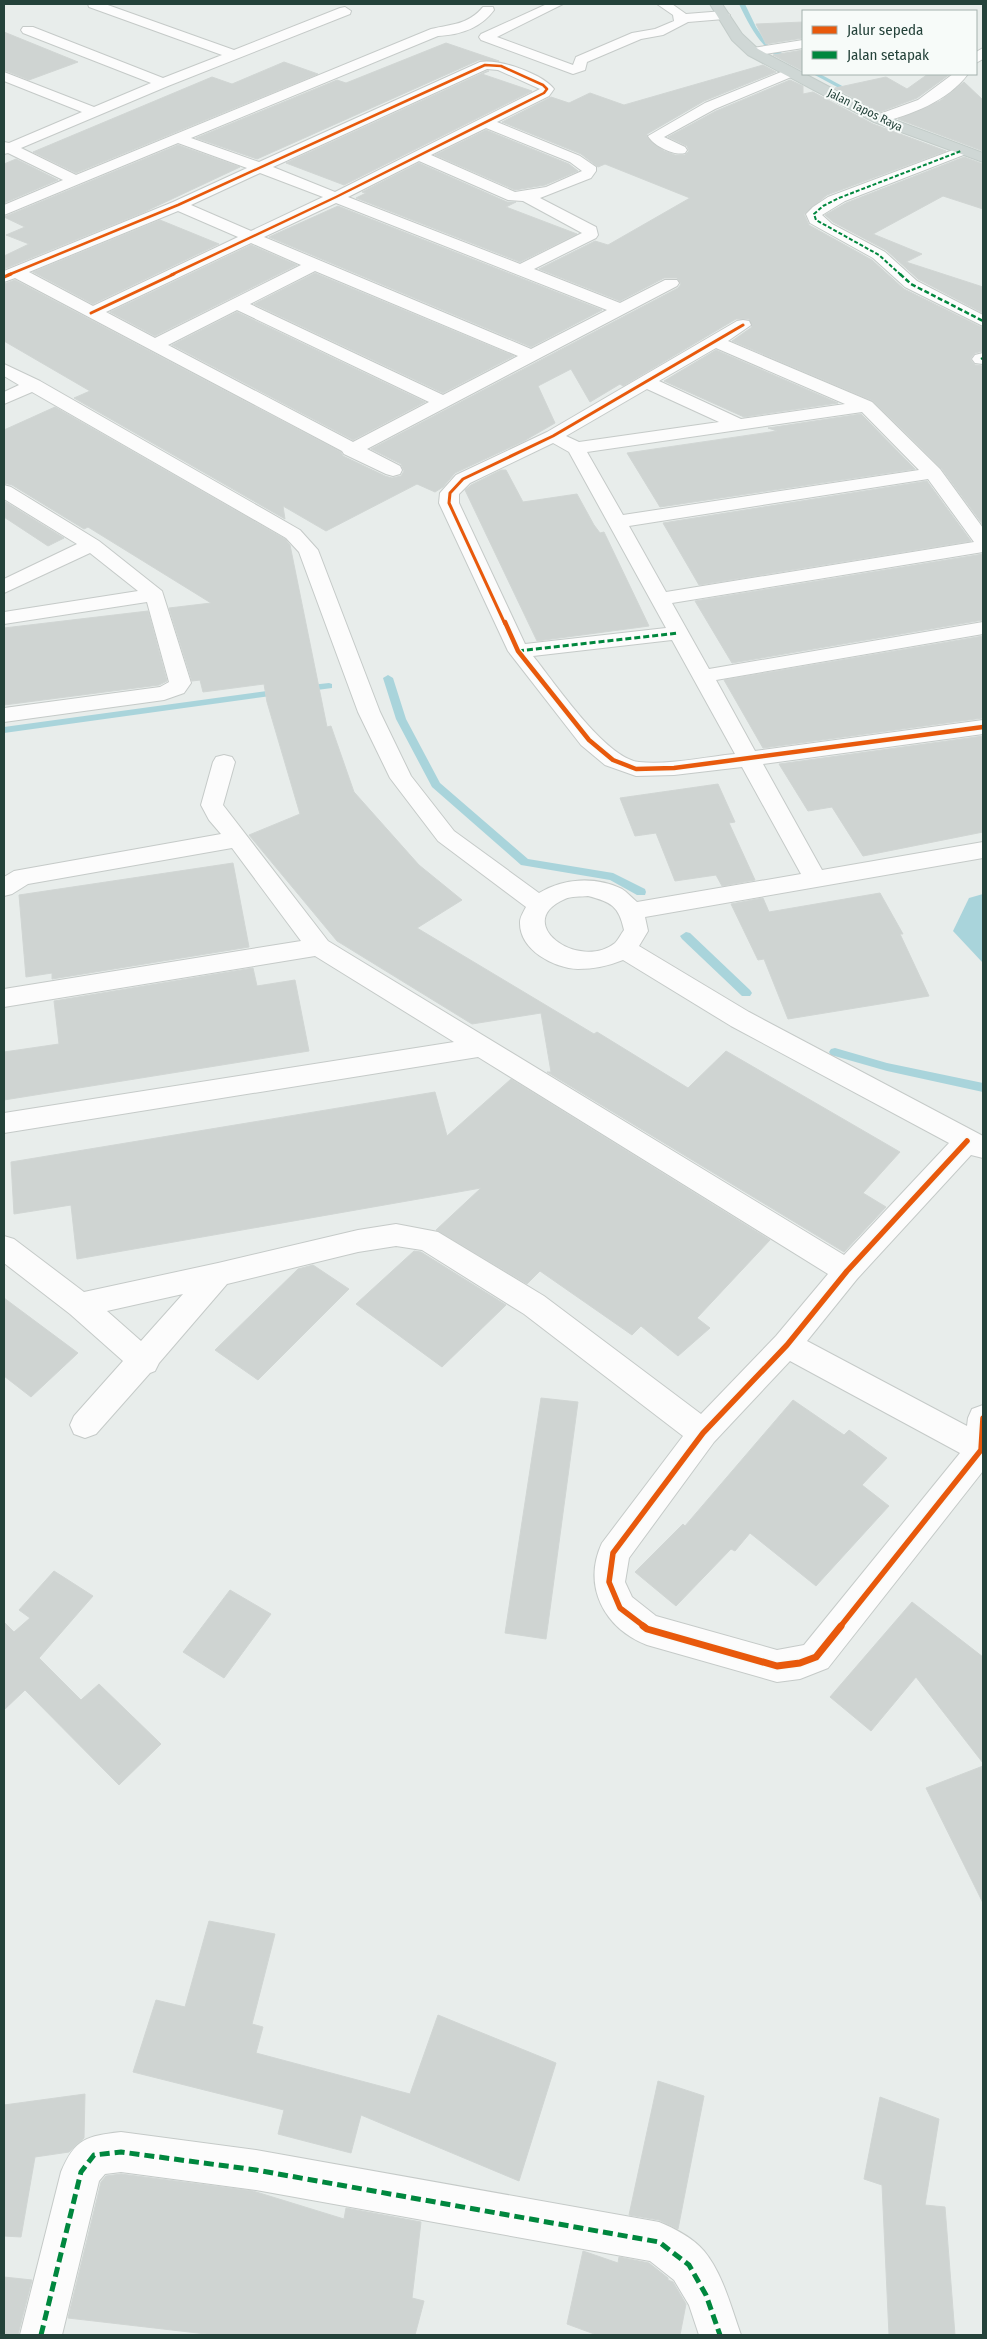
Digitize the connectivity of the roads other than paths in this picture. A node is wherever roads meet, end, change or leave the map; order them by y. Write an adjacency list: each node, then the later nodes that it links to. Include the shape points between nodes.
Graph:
1 (94, 4): 11 (street)
2 (504, 4): 21 (street, via 488,10 482,19 452,32 436,32)
3 (557, 4): 7 (street, via 486,37 573,70 599,66 656,42 658,32 682,22)
4 (663, 4): 7 (street, via 680,14)
5 (720, 9): 7 (street); 10 (main road, Jalan Tapos Raya, via 737,37)
6 (345, 11): 11 (street)
7 (679, 20)
8 (28, 30): 15 (street)
9 (802, 44): 10 (street)
10 (759, 51): 12 (main road, Jalan Tapos Raya)
11 (235, 55): 15 (street)
12 (791, 72): 19 (main road, Jalan Tapos Raya); 23 (street, via 710,106 655,136)
13 (960, 75): 19 (street, via 929,101)
14 (4, 76): 16 (street)
15 (163, 83): 18 (street)
16 (24, 84): 17 (street); 18 (street)
17 (4, 92)
18 (95, 112): 22 (street)
19 (882, 118): 24 (main road, Jalan Tapos Raya)
20 (484, 122): 25 (street); 27 (street, via 547,89 544,84 501,66 485,66); 30 (street, via 575,159 589,168 586,175)
21 (177, 138): 27 (street); 28 (street)
22 (5, 148): 28 (street)
23 (680, 150)
24 (961, 151): 26 (main road, Jalan Tapos Raya); 41 (street, via 853,193 814,214 816,220 826,227 879,255 911,284)
25 (418, 155): 29 (street); 30 (street, via 513,196)
26 (983, 158)
27 (261, 168): 29 (street); 31 (street)
28 (75, 180): 32 (street)
29 (336, 197): 33 (street); 35 (street)
30 (528, 198): 35 (street, via 585,227 590,230 590,235)
31 (178, 205): 33 (street); 36 (street)
32 (4, 210)
33 (252, 236): 34 (street); 40 (street)
34 (314, 265): 38 (street); 45 (street)
35 (520, 270): 39 (street)
36 (10, 274): 40 (street)
37 (671, 283): 39 (street)
38 (237, 304): 44 (street); 50 (street)
39 (621, 310): 45 (street)
40 (91, 312): 44 (street)
41 (983, 321)
42 (743, 325): 43 (street)
43 (717, 342): 47 (street); 51 (street)
44 (155, 345): 55 (street)
45 (533, 356): 50 (street)
46 (4, 369): 48 (street)
47 (647, 382): 52 (street); 53 (street)
48 (34, 386): 49 (street); 79 (street, via 293,534 308,550 368,712 401,778 446,836)
49 (4, 399)
50 (442, 401): 55 (street)
51 (866, 406): 52 (street); 57 (street)
52 (738, 424): 54 (street)
53 (553, 436): 54 (street); 69 (street, via 463,480 450,493 449,503)
54 (576, 448): 59 (street)
55 (352, 450): 56 (street)
56 (393, 470)
57 (933, 473): 59 (street); 60 (street)
58 (4, 492): 61 (street)
59 (616, 522): 65 (street)
60 (983, 541)
61 (92, 546): 63 (street); 64 (street)
62 (983, 546): 65 (street)
63 (4, 587)
64 (155, 595): 66 (street); 71 (street, via 180,682 176,688 164,693)
65 (661, 599): 68 (street)
66 (4, 618)
67 (983, 628): 70 (street)
68 (679, 632): 69 (street); 70 (street)
69 (518, 650): 73 (street, via 588,740 613,760 636,769)
70 (704, 676): 73 (street)
71 (4, 714)
72 (983, 727): 73 (street)
73 (748, 759): 77 (street)
74 (224, 762): 75 (street, via 212,805)
75 (238, 839): 78 (street, via 22,876); 81 (street)
76 (983, 850): 77 (street)
77 (816, 880): 80 (street)
78 (4, 888)
79 (539, 904): 80 (street, via 560,892 588,888 614,896); 82 (street, via 532,921 536,939 553,953 576,960 602,959)
80 (632, 911): 82 (street, via 636,931)
81 (319, 947): 83 (street); 84 (street)
82 (624, 949): 86 (street, via 740,1019)
83 (4, 998)
84 (484, 1047): 85 (street); 88 (street)
85 (4, 1123)
86 (975, 1145): 88 (street)
87 (4, 1247): 90 (street)
88 (847, 1272): 91 (street)
89 (218, 1275): 90 (street); 92 (street); 95 (street, via 358,1241 396,1236 428,1240 534,1305)
90 (80, 1304): 92 (street)
91 (787, 1345): 95 (street); 96 (street)
92 (144, 1362): 94 (street)
93 (983, 1418): 96 (street)
94 (86, 1426)
95 (703, 1434): 96 (street, via 613,1553 609,1582 620,1608 647,1629 777,1666 816,1657)
96 (982, 1450)
97 (41, 2335): 98 (street, via 81,2172 94,2155 121,2152 256,2170 658,2242 689,2265 706,2295)
98 (720, 2335)

